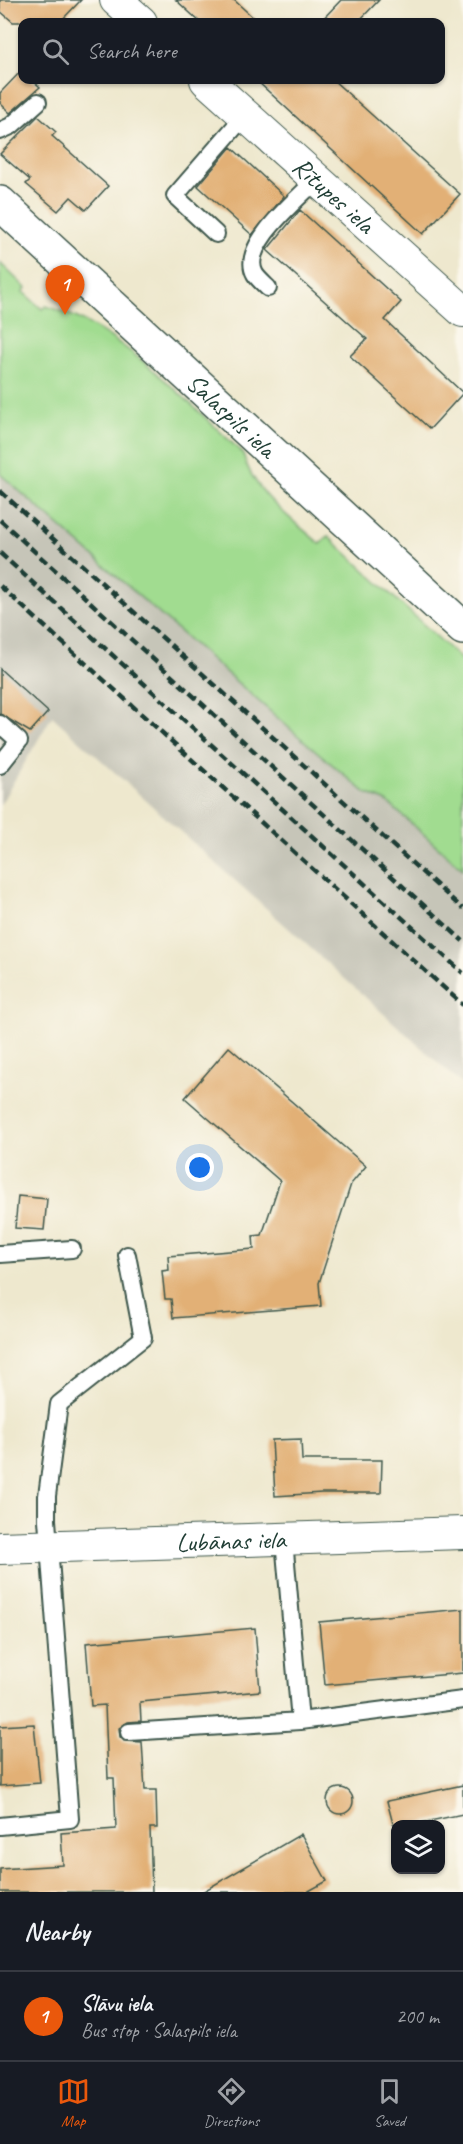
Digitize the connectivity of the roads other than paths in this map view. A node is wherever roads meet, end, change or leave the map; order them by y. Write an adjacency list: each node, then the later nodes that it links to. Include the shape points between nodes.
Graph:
1 (116, 0): 2 (street)
2 (136, 18)
3 (211, 84): 5 (street, Rītupes iela)
4 (38, 102): 6 (lane)
5 (246, 114): 7 (street, Rītupes iela); 9 (lane, via 175,196)
6 (0, 131)
7 (316, 180): 10 (lane, via 258,241 252,258 254,273); 11 (street, Rītupes iela)
8 (0, 202): 12 (street, Salaspils iela)
9 (216, 234)
10 (268, 288)
11 (463, 311)
12 (463, 628)
13 (0, 724): 14 (lane, via 19,741)
14 (0, 765)
15 (72, 1249): 16 (lane)
16 (0, 1254)
17 (127, 1255): 20 (lane, via 143,1338 59,1404 47,1496)
18 (463, 1533): 19 (street, Lubānas iela)
19 (284, 1540): 20 (street, Lubānas iela); 23 (lane)
20 (50, 1546): 21 (street, Lubānas iela); 25 (lane, via 70,1819)
21 (0, 1548)
22 (463, 1700): 23 (lane)
23 (300, 1720): 24 (lane)
24 (129, 1732)
25 (0, 1826)

